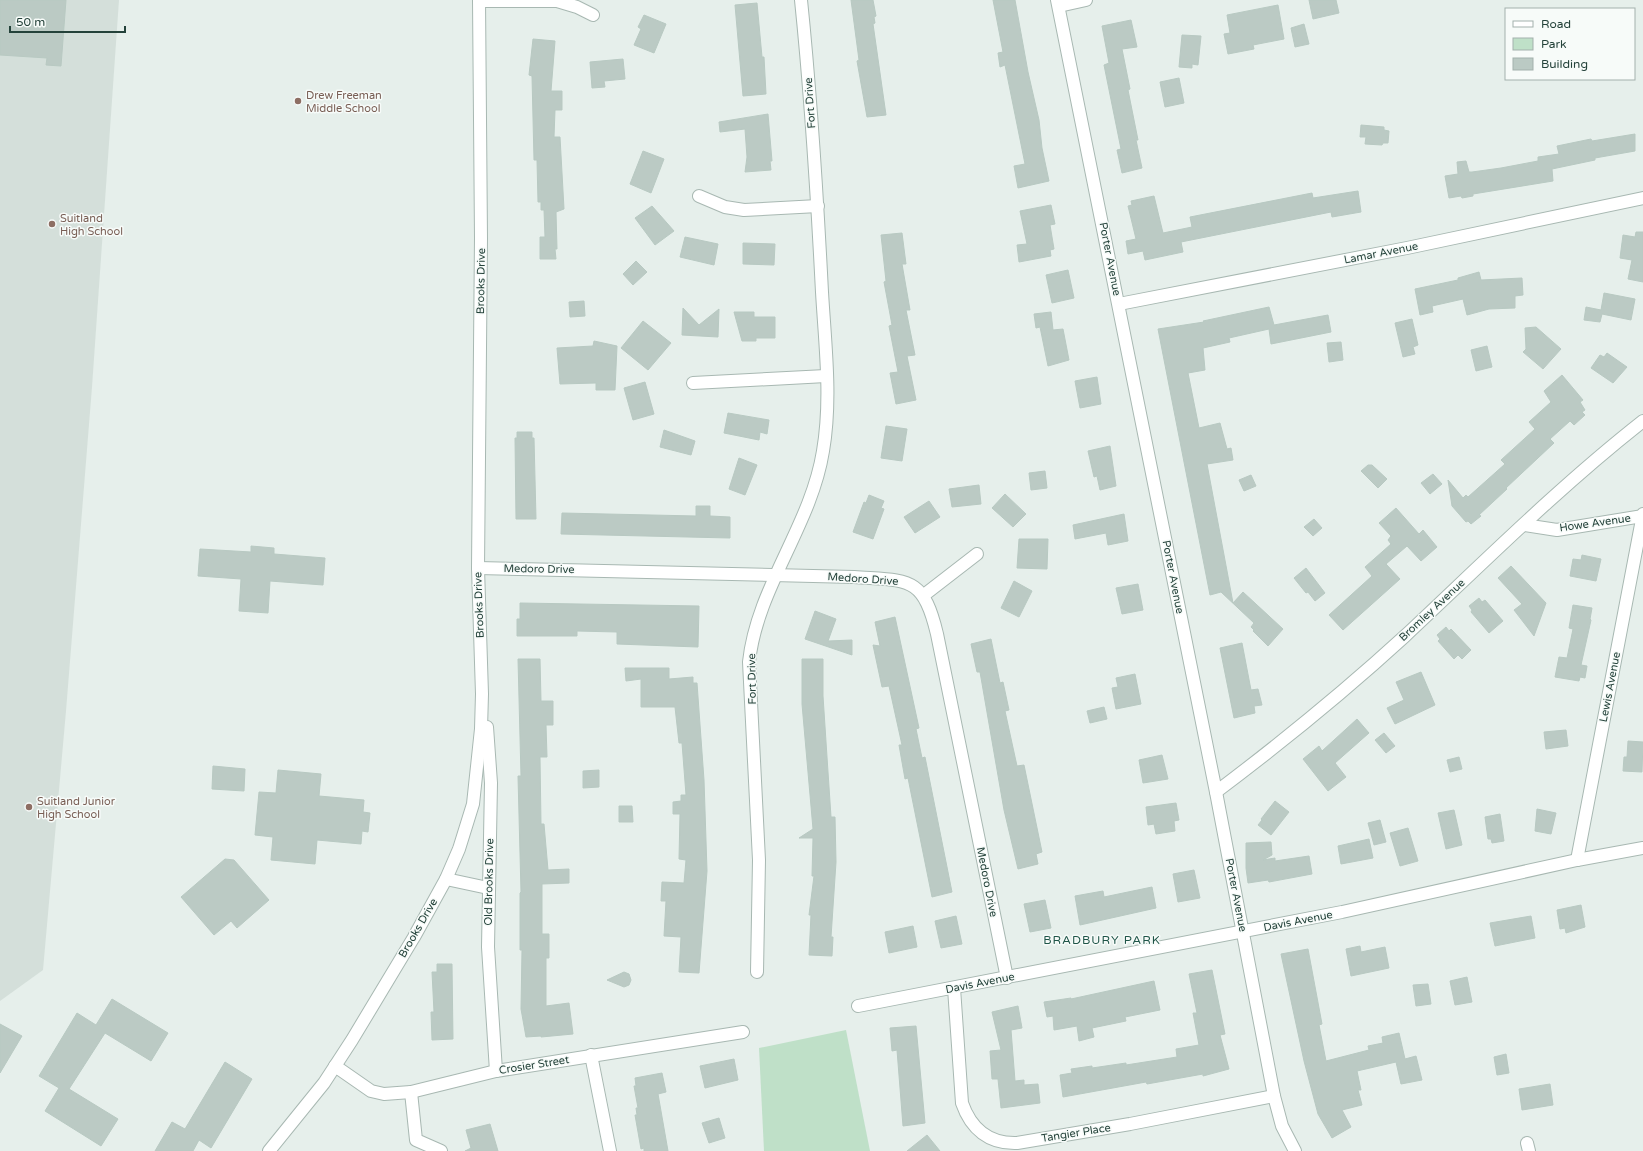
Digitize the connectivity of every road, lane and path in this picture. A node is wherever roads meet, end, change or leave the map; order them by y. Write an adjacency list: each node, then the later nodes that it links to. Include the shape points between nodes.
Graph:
1 (801, 0): 8 (street, Fort Drive)
2 (1086, 0): 4 (street)
3 (478, 1): 5 (street, via 557,1); 16 (street, Brooks Drive, via 481,238)
4 (1058, 3): 9 (street, Porter Avenue)
5 (593, 15)
6 (699, 196): 8 (street, via 724,207 744,210)
7 (1643, 198): 9 (street, Lamar Avenue)
8 (818, 206): 10 (street, Fort Drive)
9 (1119, 304): 20 (street, Porter Avenue)
10 (826, 376): 11 (street); 17 (street, Fort Drive, via 826,426 819,471 804,516)
11 (693, 383)
12 (1643, 421): 14 (street, Bromley Avenue)
13 (1643, 515): 14 (street, Howe Avenue, via 1558,530); 22 (street, Lewis Avenue)
14 (1524, 525): 20 (street, Bromley Avenue, via 1381,656 1288,736)
15 (977, 554): 18 (street)
16 (478, 568): 17 (street, Medoro Drive); 19 (street, Brooks Drive)
17 (777, 575): 18 (street, Medoro Drive, via 899,580 916,587); 26 (street, Fort Drive, via 754,629 749,662 759,860)
18 (924, 595): 27 (street, Medoro Drive, via 937,634)
19 (482, 694): 23 (street, Brooks Drive, via 473,804 459,849); 24 (street, Old Brooks Drive, via 488,735 490,783)
20 (1216, 792): 25 (street, Porter Avenue)
21 (1643, 848): 22 (street, Davis Avenue)
22 (1577, 860): 25 (street, Davis Avenue)
23 (446, 879): 24 (street); 32 (street, Brooks Drive)
24 (488, 888): 33 (street, Old Brooks Drive, via 488,947)
25 (1243, 932): 27 (street, Davis Avenue); 35 (street, Porter Avenue)
26 (757, 972)
27 (1007, 978): 28 (street, Davis Avenue)
28 (954, 988): 29 (street, Davis Avenue); 35 (street, Tangier Place, via 962,1103 975,1128 993,1140 1017,1143)
29 (858, 1006)
30 (743, 1032): 31 (street, Crosier Street)
31 (591, 1055): 33 (street, Crosier Street); 39 (street)
32 (335, 1066): 34 (street, Crosier Street, via 371,1091 384,1094); 37 (street, Brooks Drive, via 312,1100)
33 (496, 1071): 34 (street, Crosier Street)
34 (411, 1092): 36 (street)
35 (1274, 1096): 40 (street, Porter Avenue, via 1282,1126)
36 (415, 1145): 38 (street)
37 (269, 1151)
38 (441, 1151)
39 (610, 1151)
40 (1295, 1151)

